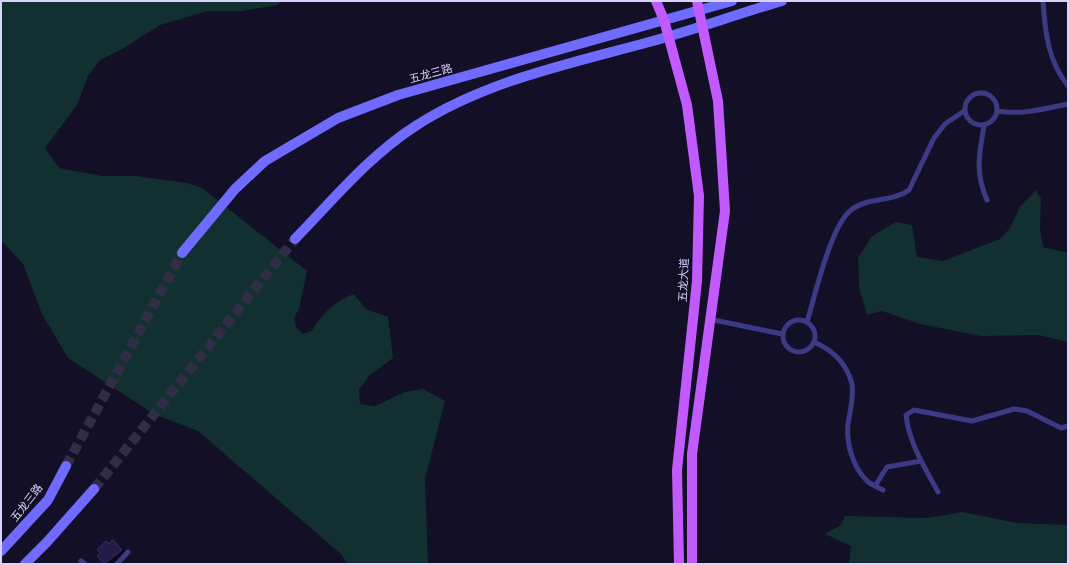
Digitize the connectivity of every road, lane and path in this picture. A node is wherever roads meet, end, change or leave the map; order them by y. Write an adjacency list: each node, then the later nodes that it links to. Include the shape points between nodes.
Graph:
1 (656, 1): 6 (main road, 五龙大道)
2 (732, 1): 5 (main road, 五龙三路)
3 (782, 1): 7 (main road)
4 (1043, 1): 9 (lane, via 1045,29 1051,56 1060,76)
5 (698, 6): 6 (main road, 五龙三路); 7 (main road)
6 (664, 20): 8 (main road, 五龙大道); 16 (main road, 五龙三路, via 398,95 338,118 266,161 235,190)
7 (702, 25): 8 (main road); 17 (main road, via 718,101 725,211)
8 (669, 36): 15 (main road, via 530,74 462,99 413,127 374,158); 32 (main road, 五龙大道, via 687,105 699,196 697,281 677,470)
9 (1068, 86)
10 (1068, 104): 12 (lane, via 1013,114)
11 (964, 111): 12 (lane, via 970,96 980,93 994,100); 13 (lane, via 969,121); 18 (lane, via 946,124 934,138 910,190 902,195 870,201 850,211 840,224 829,250)
12 (997, 111): 13 (lane, via 993,120)
13 (984, 126): 14 (lane, via 978,159 980,185)
14 (987, 200)
15 (295, 239)
16 (182, 253)
17 (709, 319): 19 (lane); 33 (main road, via 692,454)
18 (807, 322): 19 (lane, via 791,321); 20 (lane, via 814,331)
19 (782, 334): 20 (lane, via 788,348 797,353 808,350)
20 (814, 342): 24 (lane, via 826,347 841,361 852,384 848,437 851,452 858,470 868,482)
21 (1068, 426): 22 (lane, via 1061,428 1027,411 1014,409 972,421 914,410 906,415 907,426)
22 (921, 461): 24 (lane, via 887,466); 27 (lane)
23 (66, 466): 28 (main road, 五龙三路, via 48,500)
24 (876, 486): 26 (lane)
25 (94, 489): 30 (main road)
26 (883, 490)
27 (938, 492)
28 (1, 551)
29 (128, 552): 31 (lane)
30 (24, 564)
31 (117, 564)
32 (679, 564)
33 (692, 564)

